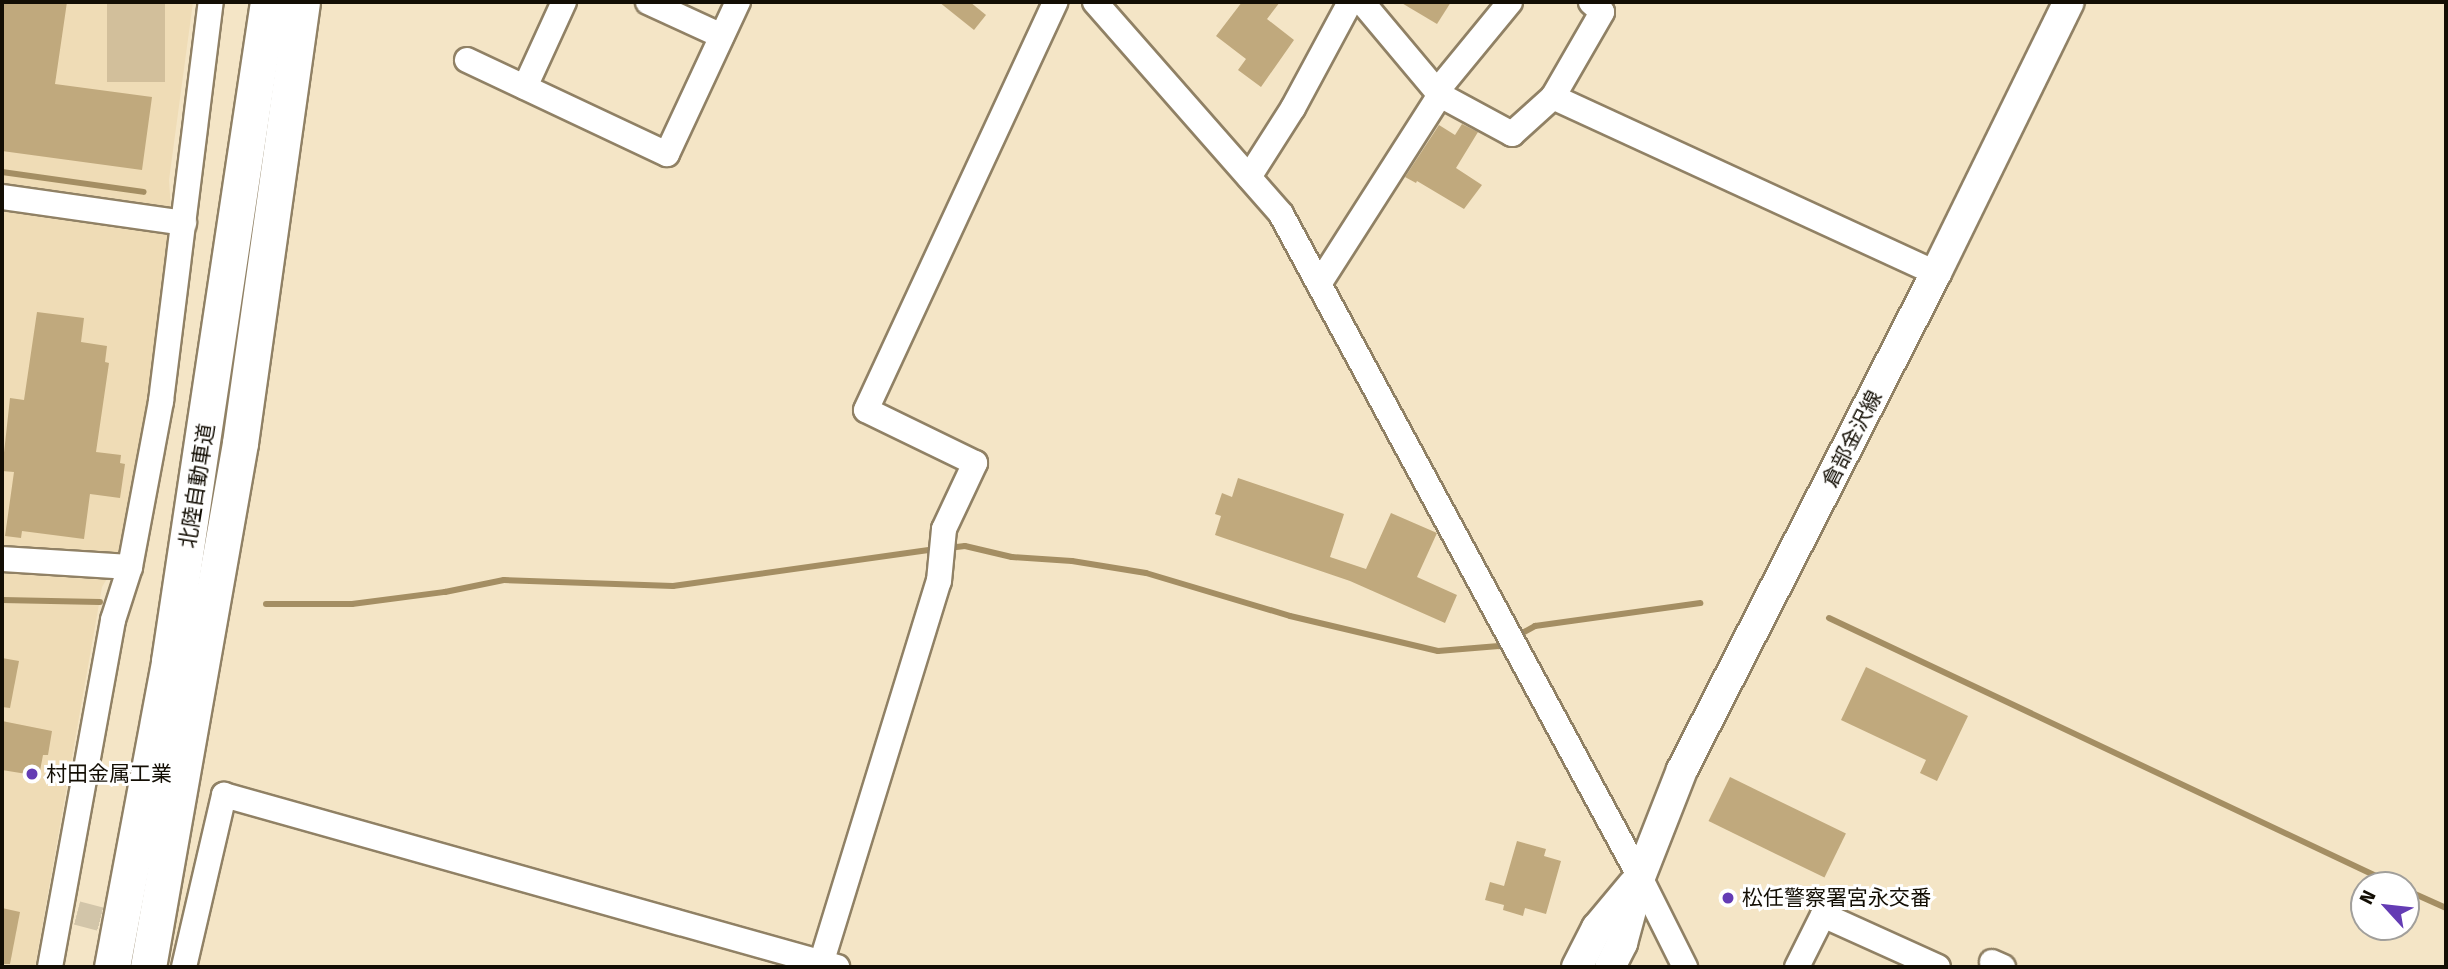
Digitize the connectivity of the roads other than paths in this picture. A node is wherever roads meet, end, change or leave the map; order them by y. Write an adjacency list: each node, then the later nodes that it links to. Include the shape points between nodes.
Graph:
1 (211, 2): 21 (street)
2 (268, 2): 30 (highway, 北陸自動車道, via 169,661)
3 (302, 2): 31 (highway, 北陸自動車道, via 240,443)
4 (564, 2): 16 (street)
5 (648, 2): 14 (street)
6 (738, 2): 14 (street)
7 (1055, 2): 28 (street, via 866,410 975,463 944,529 939,581)
8 (1095, 2): 19 (street)
9 (1350, 2): 19 (street, via 1293,108)
10 (1362, 2): 17 (street)
11 (1510, 2): 17 (street)
12 (1591, 2): 18 (street, via 1602,12)
13 (2069, 2): 22 (main road, 倉部金沢線)
14 (722, 36): 16 (street, via 667,154)
15 (467, 60): 16 (street)
16 (525, 87)
17 (1438, 93): 18 (street, via 1512,134); 23 (street)
18 (1553, 97): 22 (street)
19 (1249, 177): 23 (street, via 1281,214)
20 (2, 197): 21 (street)
21 (184, 223): 25 (street, via 161,401)
22 (1936, 273): 26 (main road, 倉部金沢線, via 1682,770)
23 (1319, 284): 26 (street)
24 (2, 559): 25 (street)
25 (130, 567): 29 (street, via 113,620 70,911)
26 (1640, 877): 32 (main road, 倉部金沢線, via 1597,928); 33 (main road, 倉部金沢線, via 1622,943); 34 (street)
27 (182, 950): 28 (street, via 224,795)
28 (826, 966)
29 (50, 967)
30 (112, 967)
31 (148, 967)
32 (1577, 967)
33 (1610, 967)
34 (1685, 967)
35 (1797, 967): 36 (street, via 1823,915)
36 (1938, 967)

